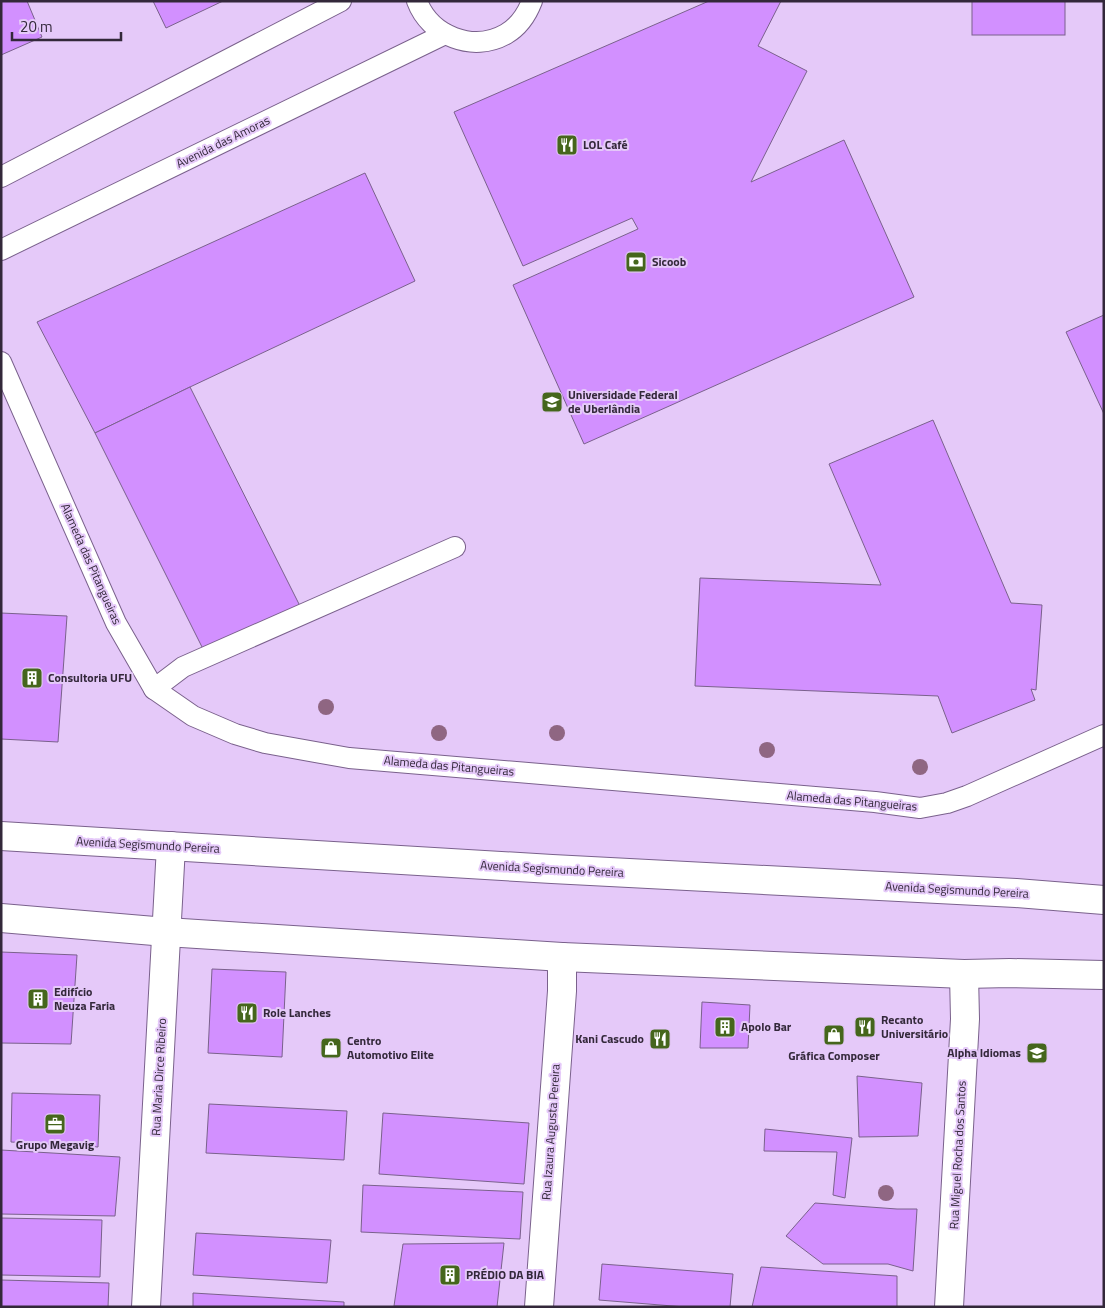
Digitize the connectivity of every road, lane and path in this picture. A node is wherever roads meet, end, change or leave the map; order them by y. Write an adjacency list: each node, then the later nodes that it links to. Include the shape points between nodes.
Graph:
1 (341, 1): 5 (lane)
2 (417, 1): 4 (lane, via 431,25)
3 (533, 2): 4 (lane, via 506,34 486,41 466,41)
4 (446, 34): 6 (lane, Avenida das Amoras)
5 (1, 177)
6 (1, 250)
7 (1, 362): 9 (lane, Alameda das Pitangueiras, via 116,623)
8 (456, 547): 9 (lane, via 184,668)
9 (154, 689): 10 (lane, Alameda das Pitangueiras, via 193,716 236,734 310,752 920,808 967,796)
10 (1104, 735)
11 (1, 836): 12 (main road, Avenida Segismundo Pereira)
12 (171, 846): 13 (main road, Avenida Segismundo Pereira); 15 (main road, Rua Maria Dirce Ribeiro)
13 (1104, 900)
14 (1, 918): 15 (main road)
15 (166, 932): 16 (main road); 19 (main road, Rua Maria Dirce Ribeiro)
16 (562, 957): 17 (main road); 20 (main road, Rua Izaura Augusta Pereira)
17 (964, 974): 18 (main road); 21 (main road, Rua Miguel Rocha dos Santos, via 965,1019)
18 (1104, 975)
19 (146, 1307)
20 (539, 1307)
21 (949, 1307)

